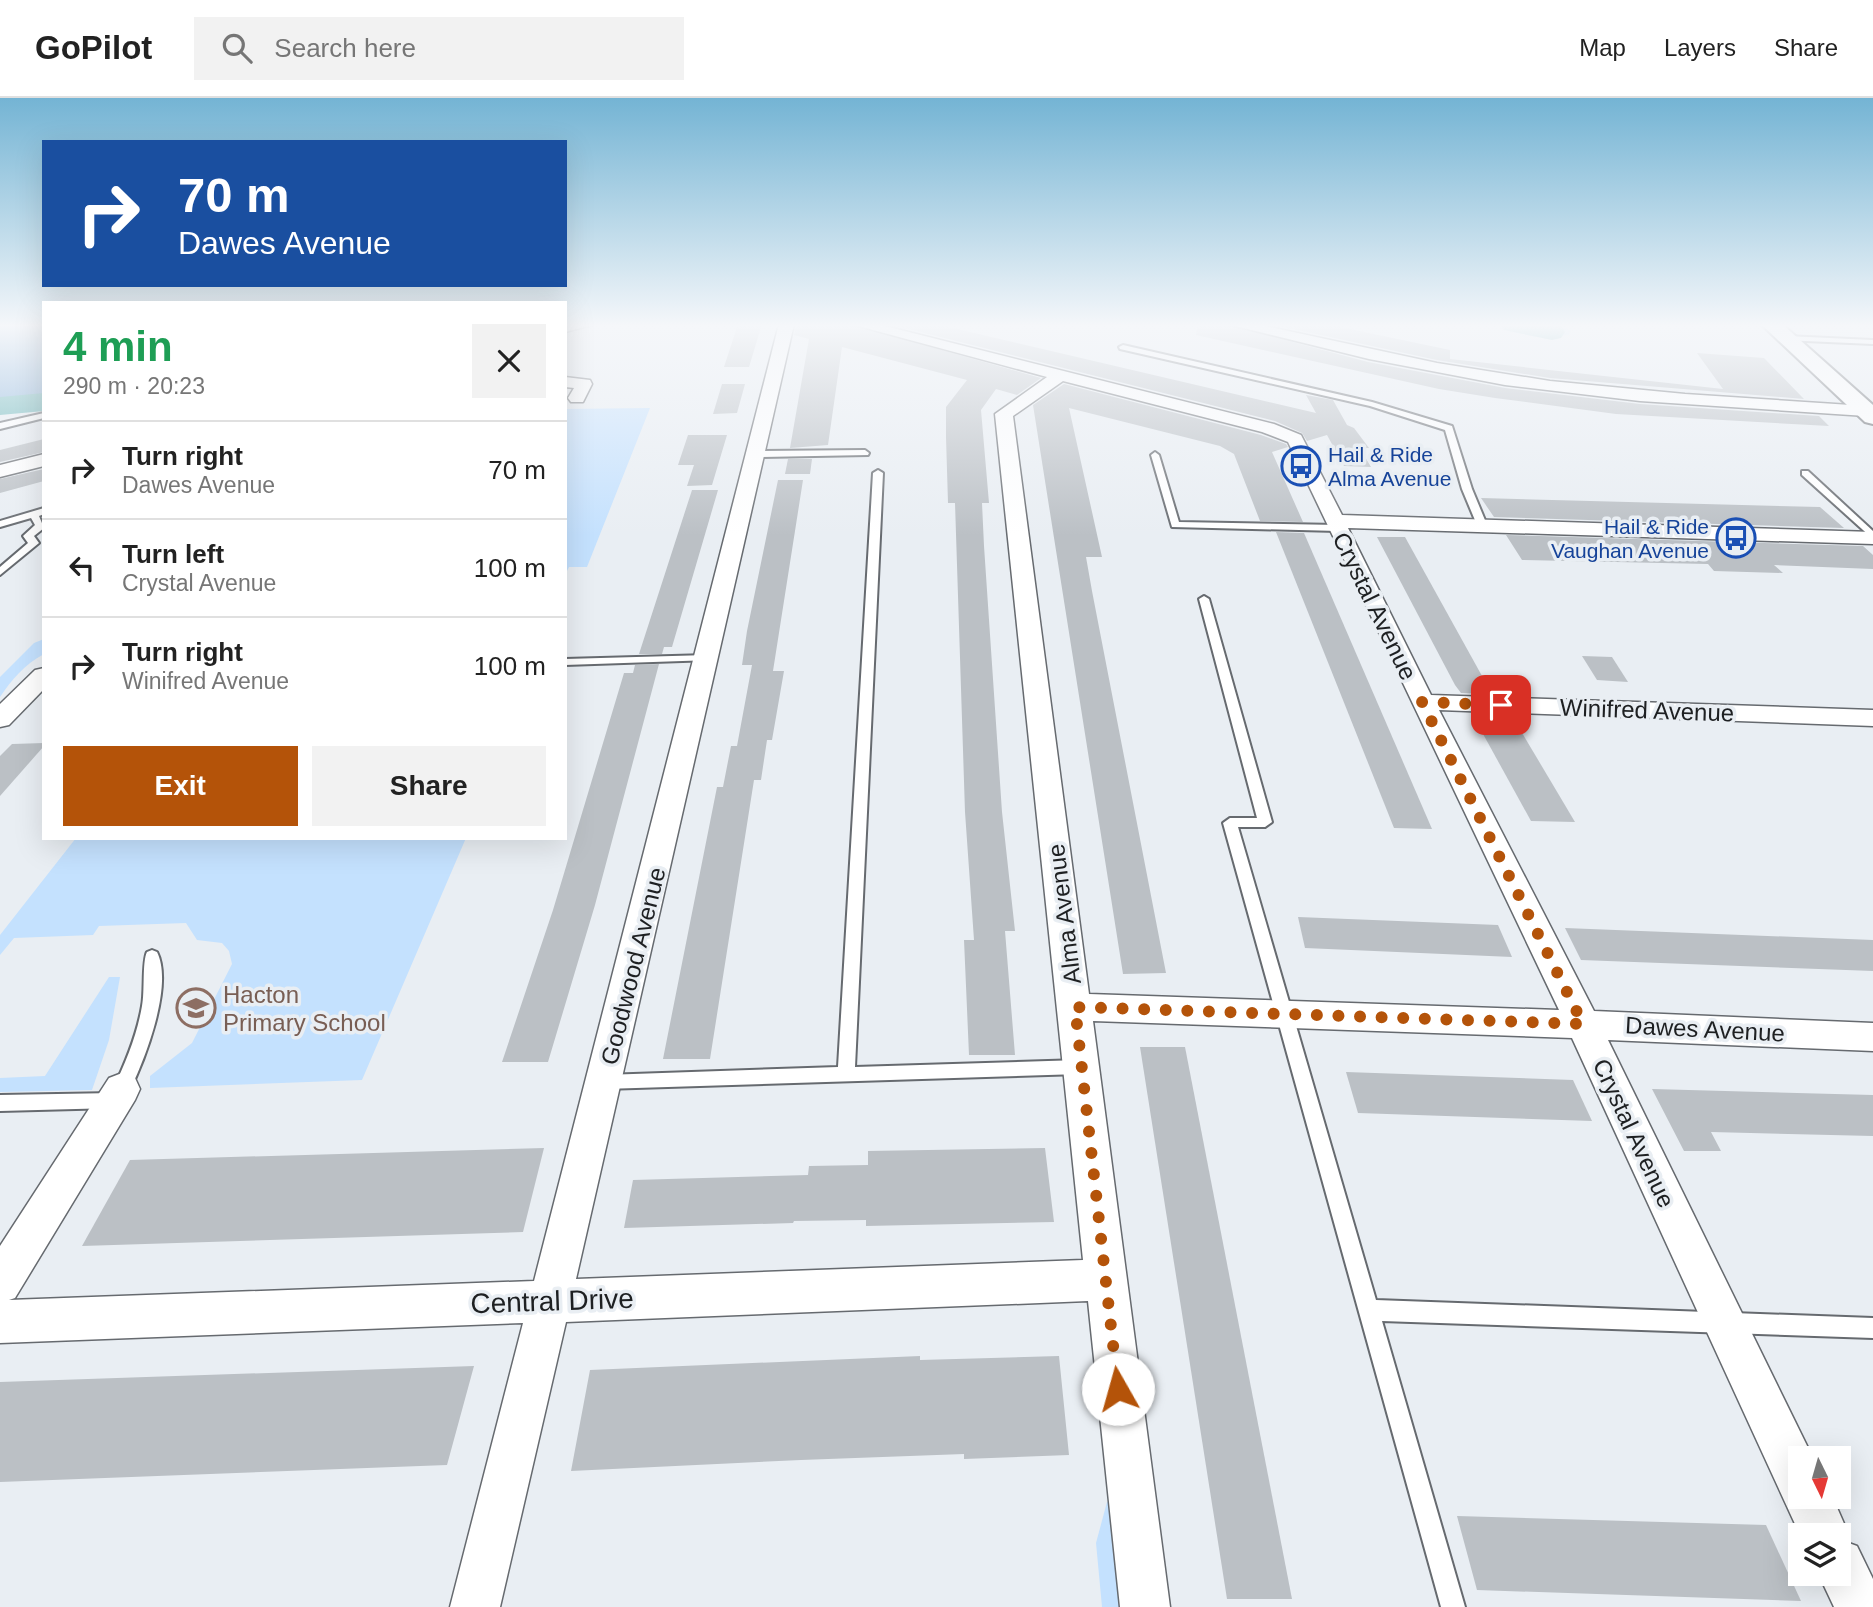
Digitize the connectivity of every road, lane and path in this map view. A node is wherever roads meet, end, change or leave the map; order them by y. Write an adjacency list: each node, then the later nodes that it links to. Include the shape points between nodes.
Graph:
1 (579, 394): 8 (street)
2 (770, 394): 13 (street, Goodwood Avenue)
3 (1033, 394): 33 (street, Alma Avenue, via 1004,414)
4 (1131, 394): 21 (street, Crystal Avenue, via 1295,439)
5 (1330, 394): 22 (lane, via 1449,428)
6 (1619, 394): 9 (street)
7 (1850, 394): 9 (street)
8 (577, 398)
9 (1871, 413)
10 (42, 416): 11 (lane)
11 (0, 426)
12 (865, 453): 13 (lane)
13 (755, 454): 26 (street, Goodwood Avenue)
14 (1155, 455): 21 (lane, via 1175,525)
15 (42, 460): 16 (street)
16 (0, 471)
17 (878, 473): 38 (lane)
18 (1805, 473): 23 (lane)
19 (38, 513): 20 (lane); 24 (lane, via 40,526 28,536 34,543)
20 (0, 524)
21 (1336, 525): 22 (street); 29 (street, Crystal Avenue)
22 (1482, 525): 23 (street)
23 (1873, 537)
24 (0, 572)
25 (1204, 598): 34 (lane, via 1265,822 1230,823)
26 (708, 658): 27 (lane); 39 (street, Goodwood Avenue)
27 (567, 662)
28 (42, 677): 31 (street)
29 (1422, 702): 30 (street, Winifred Avenue); 35 (street, Crystal Avenue)
30 (1873, 718)
31 (0, 719)
32 (152, 956): 40 (lane, via 154,971 143,1043)
33 (1075, 1007): 34 (street, Dawes Avenue); 37 (street, Alma Avenue)
34 (1282, 1012): 35 (street, Dawes Avenue); 45 (lane)
35 (1583, 1024): 36 (street, Dawes Avenue); 47 (street, Crystal Avenue)
36 (1873, 1037)
37 (1081, 1067): 38 (lane); 42 (street, Alma Avenue)
38 (846, 1072): 39 (lane)
39 (604, 1082): 44 (street, Goodwood Avenue)
40 (119, 1094): 41 (lane); 43 (street)
41 (0, 1103)
42 (1104, 1280): 44 (street, Central Drive); 52 (street, Alma Avenue)
43 (0, 1283)
44 (549, 1301): 46 (street, Central Drive); 51 (street, Goodwood Avenue)
45 (1367, 1310): 47 (lane); 53 (lane)
46 (0, 1322)
47 (1723, 1322): 48 (lane); 49 (street, Crystal Avenue)
48 (1873, 1328)
49 (1788, 1457)
50 (1850, 1586): 54 (street)
51 (475, 1607)
52 (1145, 1607)
53 (1453, 1607)
54 (1860, 1607)

